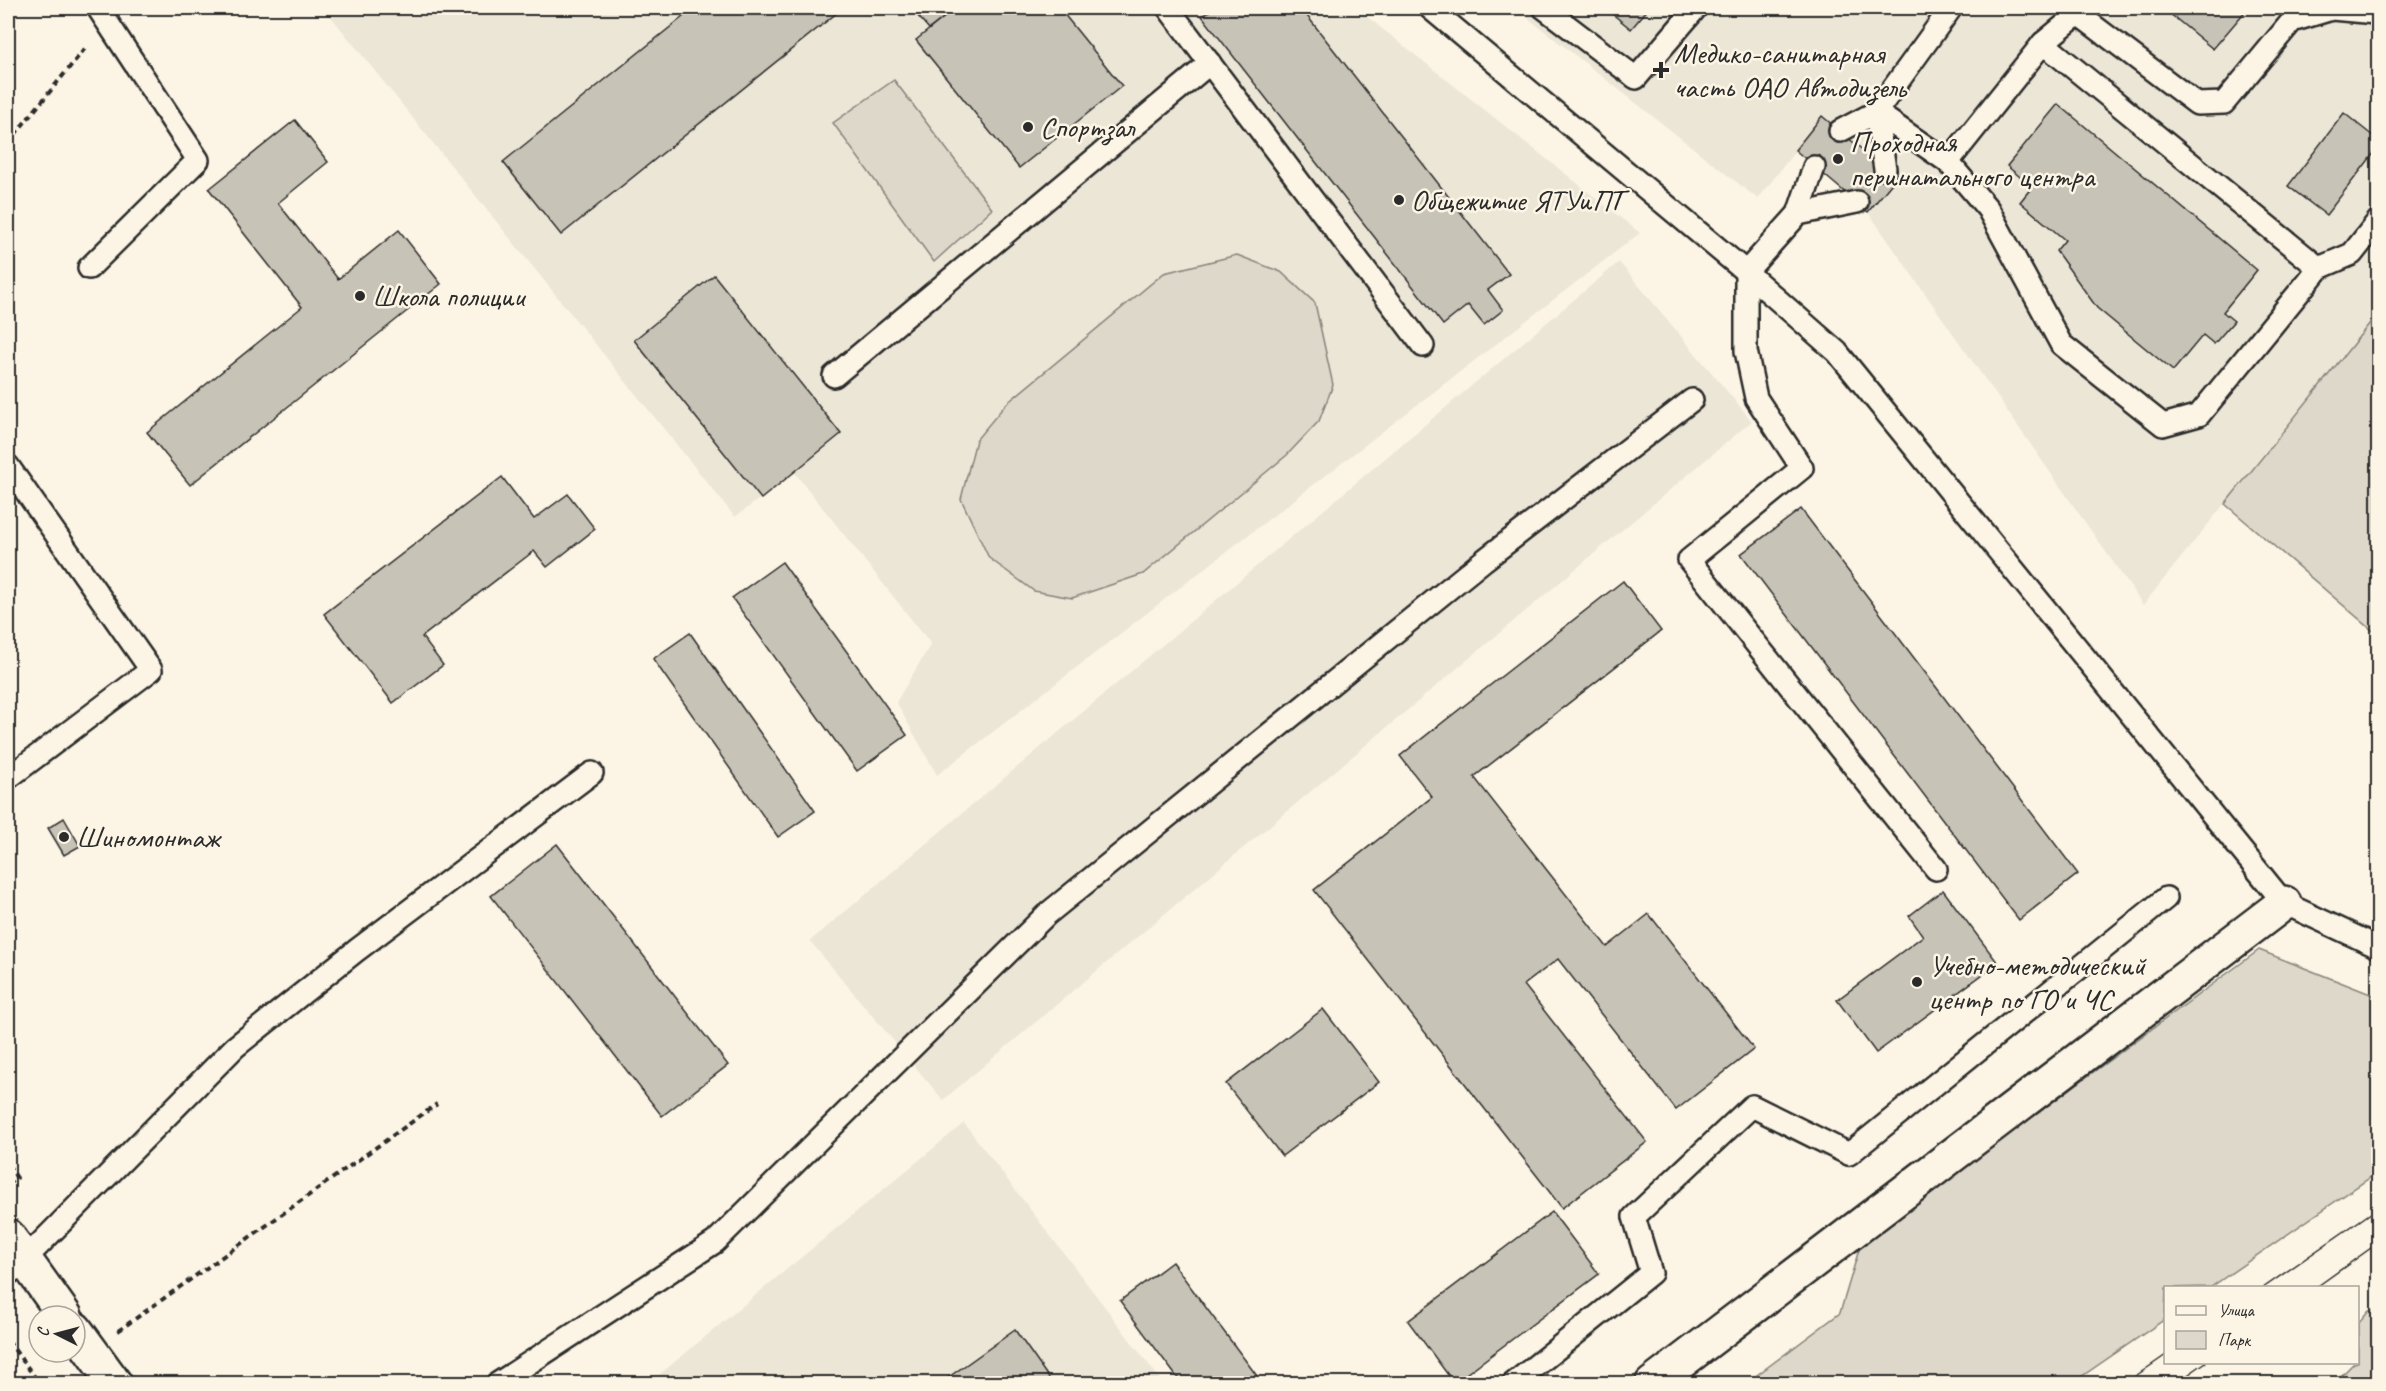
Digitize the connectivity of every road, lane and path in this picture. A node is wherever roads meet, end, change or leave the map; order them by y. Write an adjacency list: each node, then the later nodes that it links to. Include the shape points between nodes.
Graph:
1 (1168, 8): 9 (lane)
2 (1430, 8): 21 (lane)
3 (1544, 8): 4 (lane, via 1636,78)
4 (1696, 8)
5 (1951, 8): 10 (lane)
6 (103, 15): 12 (path, via 70,65); 19 (lane, via 198,160)
7 (2379, 16): 8 (lane, via 2332,9 2292,21 2224,103 2197,104 2078,14)
8 (2043, 43): 13 (lane); 20 (lane)
9 (1210, 63): 22 (lane); 23 (lane)
10 (1876, 112): 11 (lane); 13 (lane); 15 (lane)
11 (1840, 131)
12 (8, 142)
13 (1948, 162): 20 (lane, via 1988,209 2061,344 2163,425 2199,415)
14 (1814, 167): 17 (lane)
15 (1885, 169)
16 (1857, 202): 17 (lane)
17 (1798, 214): 21 (lane)
18 (2379, 221): 20 (lane, via 2352,254)
19 (89, 268)
20 (2319, 268)
21 (1746, 272): 28 (lane, via 1746,351 1756,398 1802,468 1689,560); 30 (lane, via 1837,352)
22 (1423, 346)
23 (834, 376)
24 (1692, 400): 42 (lane, via 1483,561 1046,915 715,1242)
25 (8, 466): 27 (lane, via 151,670)
26 (592, 773): 35 (lane, via 235,1047)
27 (8, 778)
28 (1936, 868)
29 (2166, 898): 43 (lane, via 1849,1154 1752,1106 1634,1217 1651,1273)
30 (2284, 903): 31 (lane); 44 (street)
31 (2379, 947)
32 (437, 1104): 37 (path)
33 (8, 1165): 34 (path, via 17,1178)
34 (8, 1184)
35 (13, 1257): 36 (street)
36 (54, 1304)
37 (87, 1337)
38 (8, 1341): 40 (path)
39 (87, 1345): 41 (street)
40 (40, 1383)
41 (115, 1383)
42 (498, 1383)
43 (1513, 1383)
44 (1652, 1383)

